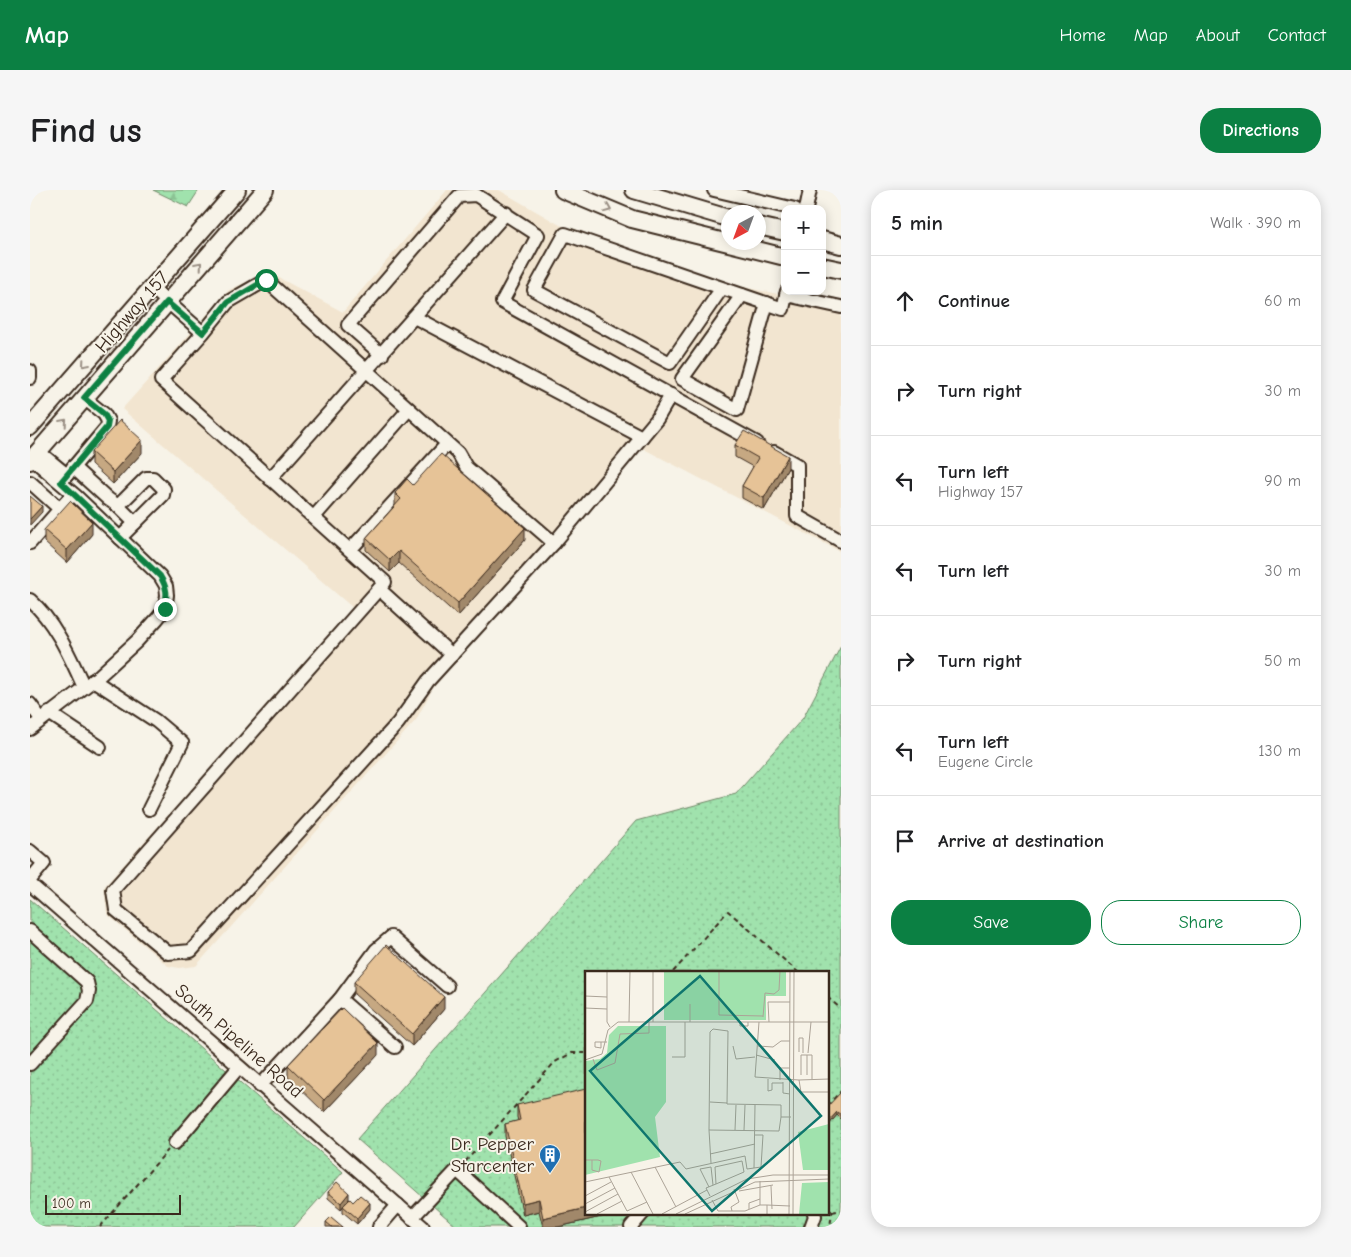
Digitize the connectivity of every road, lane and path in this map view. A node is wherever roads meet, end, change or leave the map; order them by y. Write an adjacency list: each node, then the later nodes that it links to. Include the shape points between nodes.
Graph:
1 (237, 190): 19 (main road, Highway 157)
2 (265, 190): 24 (main road, Highway 157, one-way to 2)
3 (563, 190): 16 (main road, one-way to 16, via 632,219)
4 (634, 190): 7 (main road)
5 (714, 190): 9 (street)
6 (810, 190): 8 (street)
7 (671, 196): 11 (main road)
8 (807, 205)
9 (781, 206)
10 (506, 213): 27 (street); 29 (street, via 476,195 459,196 348,325); 33 (street, via 538,234 502,302)
11 (721, 215)
12 (766, 228): 13 (main road)
13 (781, 231)
14 (826, 241): 15 (main road)
15 (841, 245)
16 (781, 256)
17 (826, 267): 18 (main road)
18 (841, 270)
19 (152, 288): 24 (street); 36 (main road, Highway 157, one-way to 36)
20 (722, 288): 20 (street, via 565,234 534,290 670,363); 21 (street)
21 (742, 294): 25 (street); 25 (street, via 682,379 737,410)
22 (787, 295): 25 (street, via 784,309)
23 (794, 295): 26 (street)
24 (167, 302): 28 (street); 34 (main road, Highway 157)
25 (768, 303)
26 (841, 308)
27 (414, 318): 29 (street); 37 (street)
28 (203, 333): 31 (street, via 228,302 266,280); 41 (street, via 161,380)
29 (382, 354): 31 (street)
30 (30, 371): 32 (street)
31 (367, 371): 35 (street); 41 (street)
32 (30, 378)
33 (671, 395): 37 (street); 49 (street, via 797,465 797,516)
34 (84, 398): 39 (main road, Highway 157, one-way to 34); 40 (street, via 104,414 107,427)
35 (409, 409): 38 (street); 46 (street)
36 (30, 427)
37 (642, 437): 50 (street)
38 (447, 444): 50 (street, via 458,453 466,467); 52 (street)
39 (33, 457): 40 (street)
40 (67, 475): 43 (street); 44 (street)
41 (270, 478): 46 (street)
42 (30, 482): 45 (street)
43 (73, 494): 45 (street); 48 (street)
44 (118, 506): 47 (street); 47 (street, via 146,478 154,478 164,489 163,495)
45 (60, 509): 51 (street)
46 (314, 518): 52 (street)
47 (135, 523): 48 (street)
48 (120, 538): 56 (street, via 160,576 166,586 165,609 137,641)
49 (841, 541)
50 (554, 542): 55 (street)
51 (30, 543)
52 (350, 550): 53 (street, via 385,582)
53 (379, 589): 55 (street); 55 (street, via 113,890 116,910 168,953 191,951 398,723 428,681)
54 (30, 600): 56 (street, via 38,606)
55 (452, 655)
56 (88, 684): 58 (street); 61 (street, via 156,720 182,743)
57 (30, 704): 58 (street)
58 (45, 716): 59 (street); 60 (street)
59 (30, 729)
60 (100, 747)
61 (149, 809)
62 (30, 851): 63 (street, via 44,863)
63 (30, 882): 74 (street, South Pipeline Road)
64 (30, 931): 73 (street, via 87,982 89,991 87,1001)
65 (674, 971): 66 (path, via 728,911)
66 (797, 971)
67 (447, 986): 69 (street, via 391,936 376,950)
68 (828, 998): 70 (path)
69 (340, 999): 71 (street); 75 (street)
70 (841, 1009)
71 (396, 1047)
72 (585, 1053): 79 (path, via 572,1053 555,1062)
73 (30, 1064)
74 (239, 1067): 75 (street, South Pipeline Road); 78 (street)
75 (260, 1086): 81 (street, South Pipeline Road)
76 (841, 1091): 77 (path)
77 (828, 1105)
78 (174, 1142): 87 (path)
79 (456, 1170): 86 (street); 90 (street)
80 (828, 1203): 83 (path)
81 (398, 1205): 86 (street, South Pipeline Road); 88 (street)
82 (841, 1210): 83 (path)
83 (832, 1212): 93 (path)
84 (642, 1214): 91 (street)
85 (814, 1214): 92 (street)
86 (412, 1218): 89 (street, South Pipeline Road)
87 (100, 1227)
88 (379, 1227)
89 (423, 1227)
90 (519, 1227)
91 (631, 1227)
92 (811, 1227)
93 (830, 1227)

